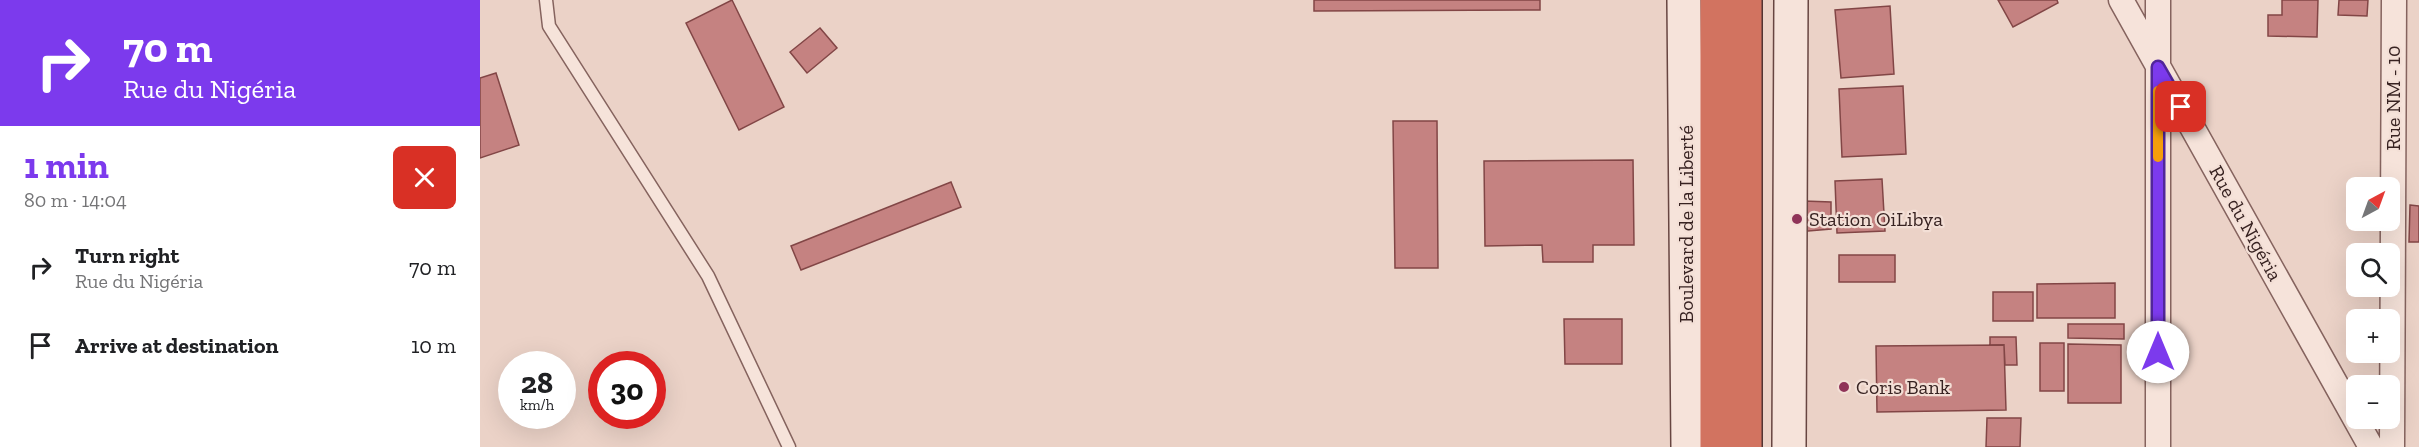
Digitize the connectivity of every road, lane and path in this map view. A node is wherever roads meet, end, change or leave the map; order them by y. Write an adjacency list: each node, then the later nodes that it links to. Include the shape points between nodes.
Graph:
1 (546, 0): 10 (lane, via 549,26 708,276)
2 (1684, 0): 11 (main road, Boulevard de la Liberté)
3 (1718, 0): 12 (highway, Boulevard de la Liberté)
4 (1745, 0): 13 (highway)
5 (1791, 0): 14 (main road)
6 (2121, 0): 9 (street, Rue du Nigéria)
7 (2158, 0): 9 (street)
8 (2394, 0): 17 (street, Rue NM - 10)
9 (2158, 67): 15 (street); 16 (street, Rue du Nigéria)
10 (789, 447)
11 (1688, 447)
12 (1717, 447)
13 (1745, 447)
14 (1789, 447)
15 (2158, 447)
16 (2372, 447)
17 (2392, 447)

